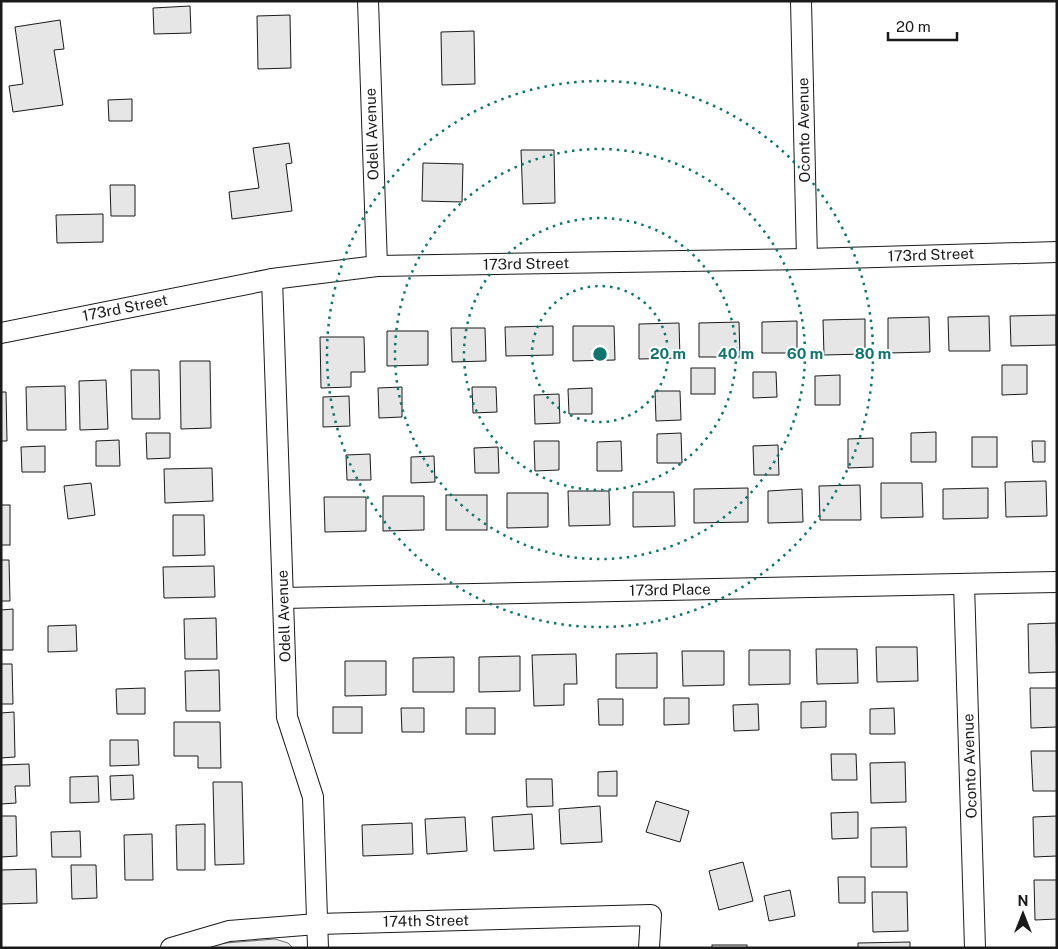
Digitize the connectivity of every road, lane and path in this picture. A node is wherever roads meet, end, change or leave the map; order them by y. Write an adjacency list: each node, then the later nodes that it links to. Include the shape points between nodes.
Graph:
1 (368, 1): 5 (street, Odell Avenue)
2 (801, 1): 4 (street, Oconto Avenue)
3 (1057, 252): 4 (street, 173rd Street)
4 (807, 259): 5 (street, 173rd Street)
5 (377, 266): 6 (street, 173rd Street)
6 (272, 279): 7 (street, 173rd Street); 10 (street, Odell Avenue)
7 (2, 329)
8 (1057, 582): 9 (street, 173rd Place)
9 (964, 584): 10 (street, 173rd Place); 15 (street, Oconto Avenue)
10 (283, 598): 11 (street, Odell Avenue, via 287,717 314,797)
11 (318, 924): 12 (street, 174th Street, via 229,931); 13 (street, Odell Avenue); 14 (street, 174th Street, via 651,915)
12 (171, 948)
13 (318, 948)
14 (649, 948)
15 (975, 948)

